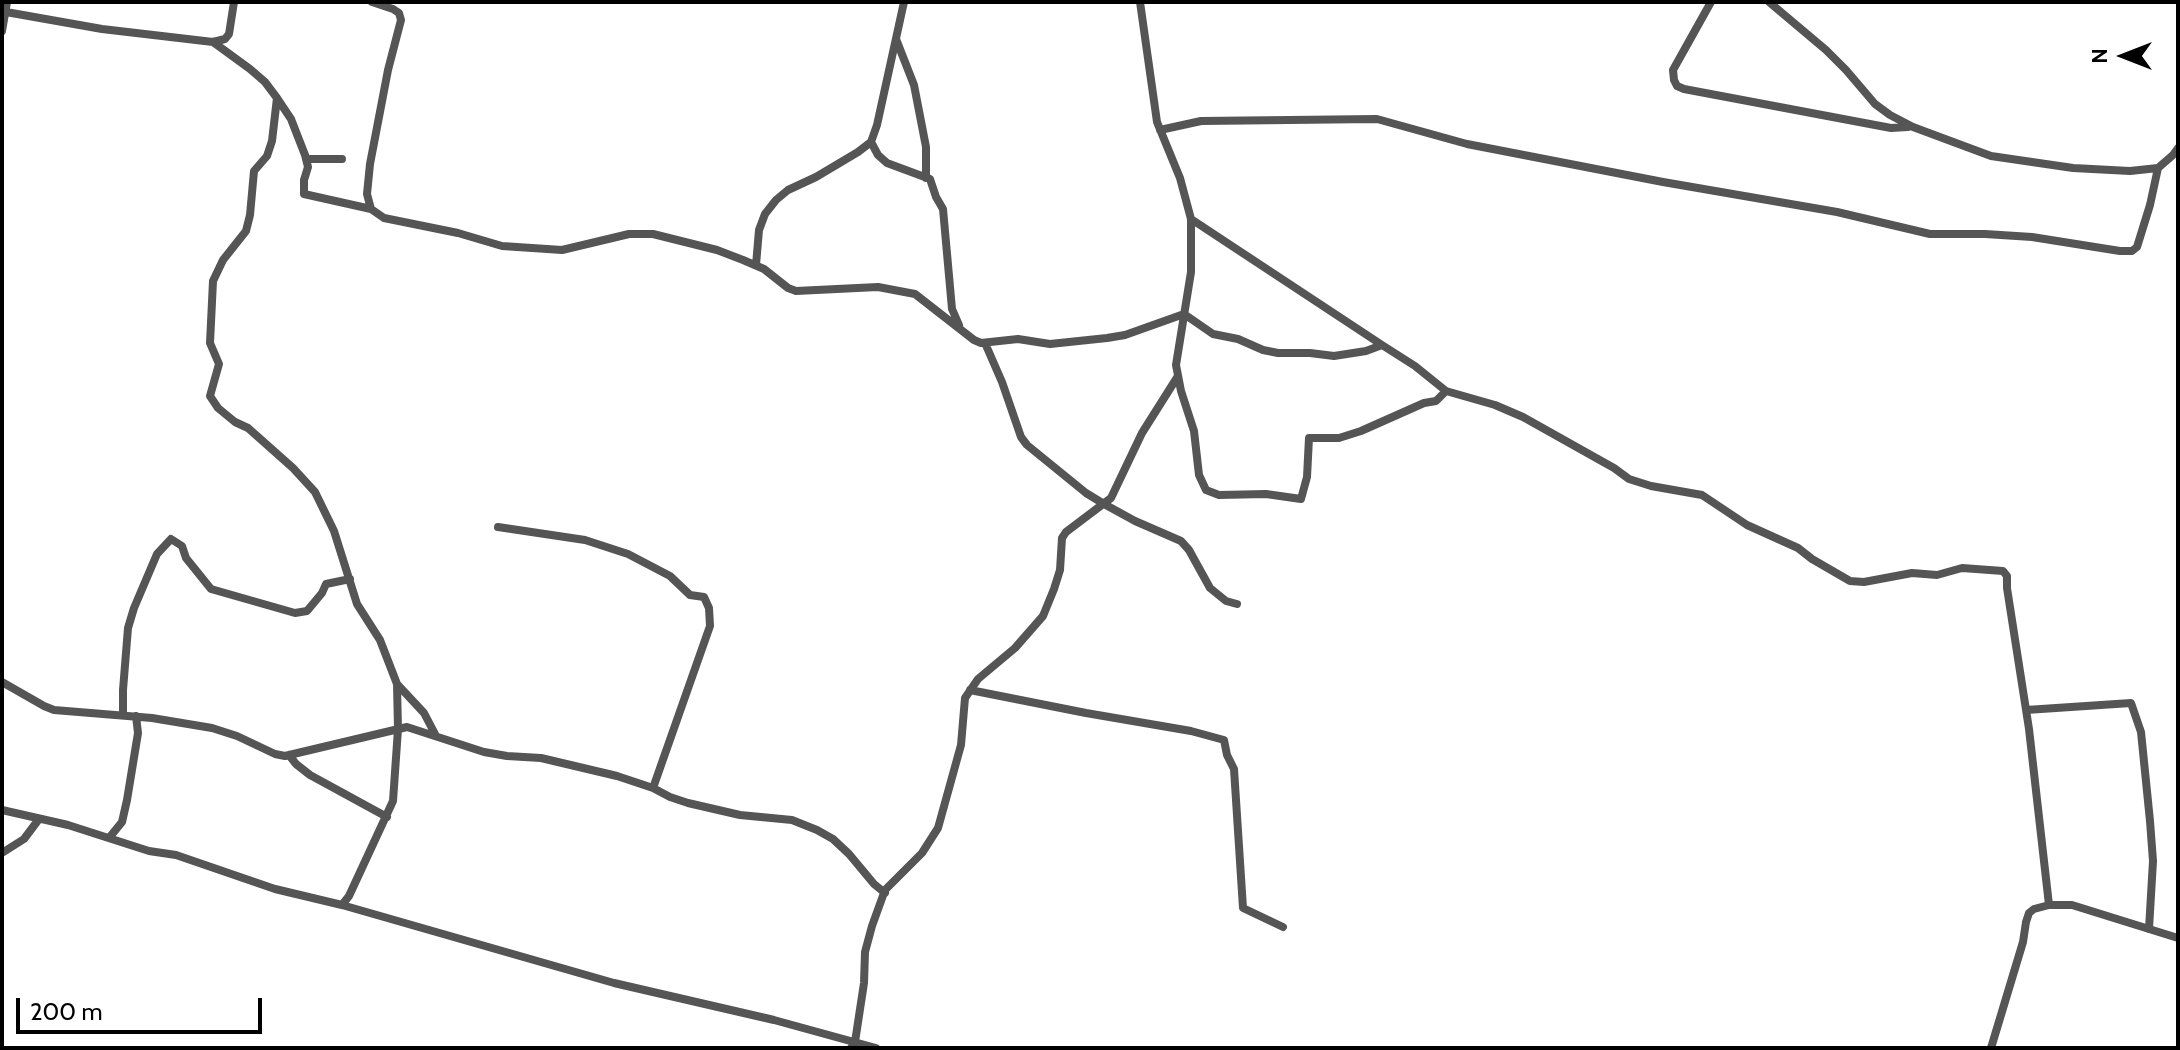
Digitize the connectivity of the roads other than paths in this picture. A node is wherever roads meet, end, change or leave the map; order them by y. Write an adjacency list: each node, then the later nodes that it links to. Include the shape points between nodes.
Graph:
1 (234, 2): 10 (street, via 229,34)
2 (372, 2): 20 (street, via 393,9 401,20 370,164)
3 (904, 2): 9 (street)
4 (1140, 2): 13 (street)
5 (1711, 2): 12 (street, via 1673,70 1677,86 1891,128)
6 (1769, 2): 12 (street, via 1826,50 1875,104)
7 (5, 13): 8 (street); 10 (street)
8 (2, 31)
9 (896, 38): 14 (street); 19 (street, via 914,85)
10 (213, 42): 11 (street, via 265,82)
11 (277, 98): 16 (street); 31 (street, via 272,141 254,171 246,231 213,281 210,343 219,364 210,396 315,492)
12 (1913, 127): 18 (street, via 2002,158 2073,168)
13 (1160, 130): 18 (street, via 1201,121 1377,119 1467,144 1930,234 2032,237 2120,251 2132,251 2139,241); 21 (street)
14 (871, 142): 19 (street, via 887,163); 22 (street, via 776,200 759,230)
15 (2178, 148): 18 (street)
16 (306, 159): 17 (street); 20 (street, via 304,194)
17 (342, 159)
18 (2158, 168)
19 (926, 178): 24 (street, via 943,209 952,309)
20 (371, 209): 22 (street, via 384,218 502,246 571,249 641,233)
21 (1191, 219): 23 (street); 26 (street)
22 (756, 265): 24 (street, via 796,291 878,287 915,294)
23 (1184, 314): 25 (street, via 1107,338); 26 (street, via 1213,334 1278,353 1334,356); 27 (street)
24 (960, 328): 25 (street)
25 (985, 343): 29 (street, via 1021,437)
26 (1382, 345): 28 (street)
27 (1178, 376): 28 (street, via 1202,484 1219,495 1301,499 1309,438 1350,435 1436,401); 29 (street)
28 (1446, 391): 36 (street, via 1523,417 1629,479 1702,495 1850,581 1937,575 1962,568 2003,571)
29 (1104, 504): 32 (street, via 1181,541 1210,588); 35 (street, via 1062,538 1060,570 1043,616)
30 (498, 527): 42 (street, via 585,540 628,554 670,576 690,595 704,597 710,626)
31 (350, 579): 34 (street); 37 (street, via 326,584 307,611 295,613 211,589 182,546 171,539 157,554 128,628)
32 (1237, 604)
33 (2, 682): 37 (street, via 54,710)
34 (397, 684): 39 (street); 40 (street)
35 (970, 690): 48 (street, via 938,828); 51 (street, via 1224,740 1234,769 1243,908)
36 (2026, 710): 50 (street); 52 (street, via 2131,703 2141,732 2149,808)
37 (123, 715): 38 (street)
38 (136, 716): 41 (street, via 212,728); 46 (street, via 127,800 122,822)
39 (398, 729): 40 (street); 41 (street); 44 (street)
40 (436, 735): 42 (street, via 484,752 541,758)
41 (289, 755): 44 (street, via 310,775)
42 (653, 788): 48 (street, via 688,803 792,820 817,830 833,839)
43 (2, 810): 45 (street)
44 (387, 817): 49 (street)
45 (39, 819): 46 (street); 47 (street, via 24,839)
46 (109, 838): 49 (street)
47 (2, 853)
48 (885, 893): 54 (street, via 865,952)
49 (342, 905): 54 (street)
50 (2049, 905): 52 (street, via 2072,905); 56 (street, via 2029,913)
51 (1283, 927)
52 (2149, 929): 53 (street)
53 (2178, 938)
54 (853, 1045): 55 (street)
55 (876, 1048)
56 (1991, 1048)

